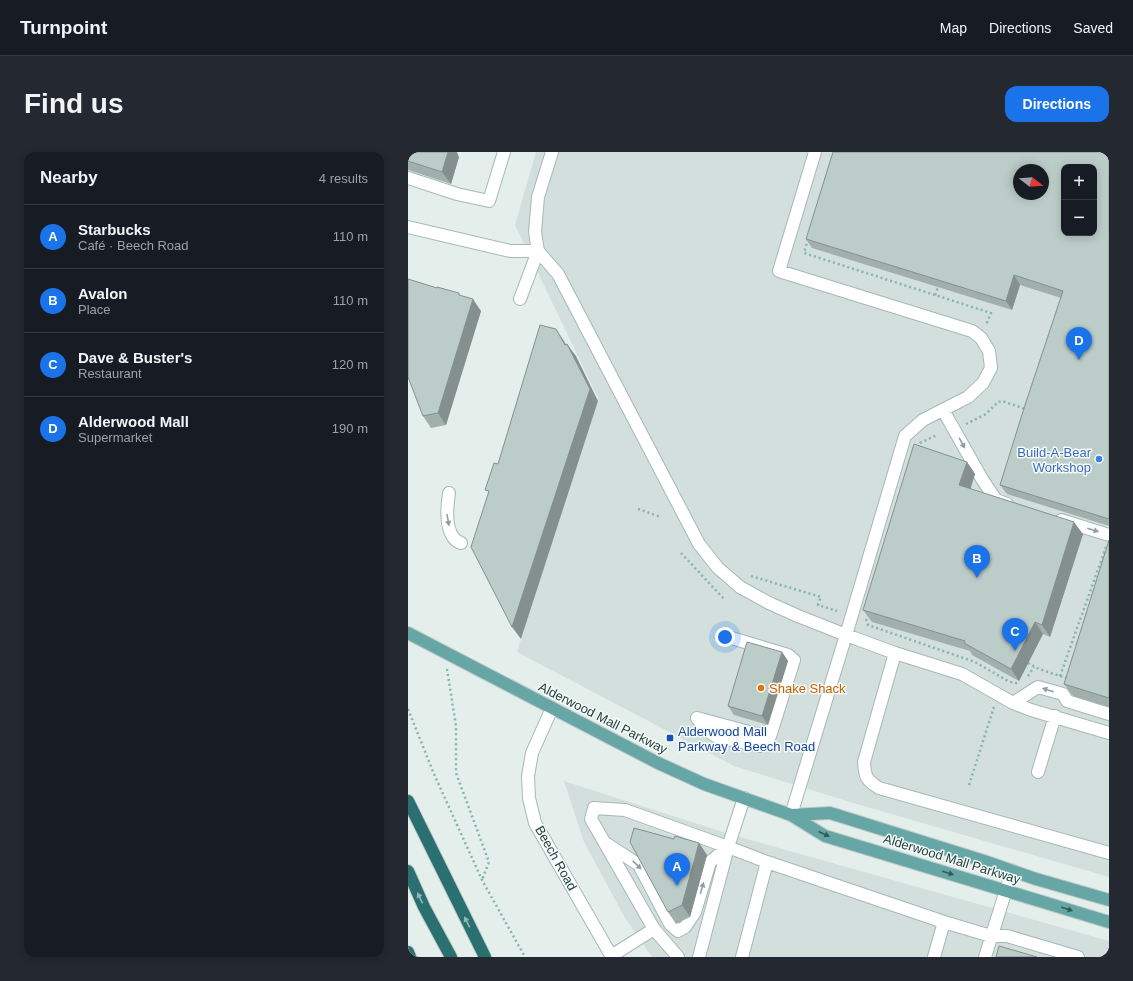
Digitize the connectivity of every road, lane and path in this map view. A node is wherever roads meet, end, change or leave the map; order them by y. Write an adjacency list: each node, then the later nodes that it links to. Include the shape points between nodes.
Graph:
1 (504, 152): 4 (street, via 489,201 457,194)
2 (552, 152): 7 (street, via 538,198 535,232)
3 (815, 152): 11 (street, via 779,271 972,331)
4 (408, 178)
5 (408, 227): 7 (street, via 510,251)
6 (809, 238): 9 (path, via 804,253)
7 (538, 252): 10 (street); 32 (street, via 558,274 699,544 718,568 740,587 769,603)
8 (938, 287): 9 (path)
9 (935, 295): 11 (path, via 991,313)
10 (520, 299)
11 (981, 338): 12 (street, via 989,350 991,368 983,383 968,397)
12 (943, 410): 18 (street, one-way to 18, via 996,500); 32 (street, via 923,420 905,436)
13 (1032, 411): 14 (path, via 1002,401 986,414)
14 (966, 424)
15 (937, 435): 16 (path, via 920,443)
16 (918, 450)
17 (450, 493): 23 (street, one-way to 23, via 447,521 453,537)
18 (1018, 507)
19 (638, 510): 21 (path)
20 (1047, 516): 22 (street, one-way to 22)
21 (661, 517)
22 (1108, 540): 37 (path)
23 (461, 543)
24 (681, 553): 26 (path)
25 (744, 574): 27 (path, via 821,597 818,605)
26 (726, 600)
27 (837, 611)
28 (868, 612): 30 (path)
29 (860, 618): 30 (path)
30 (866, 620): 39 (path, via 868,625 975,662)
31 (408, 633): 34 (main road, Alderwood Mall Parkway)
32 (846, 635): 35 (street); 54 (street)
33 (724, 636): 48 (street, via 788,655 794,660 773,727 760,735)
34 (445, 653): 44 (main road, Alderwood Mall Parkway); 61 (path, via 456,726 456,773 489,862)
35 (895, 653): 41 (street, via 962,674); 57 (street, via 864,762 865,773 870,782 879,788)
36 (1034, 666): 38 (path)
37 (1060, 676)
38 (1024, 680)
39 (1008, 681): 40 (path); 41 (path)
40 (1020, 683)
41 (1000, 695): 43 (street); 51 (path)
42 (1068, 701): 43 (street, one-way to 43, via 1062,694 1038,687); 46 (street); 47 (street)
43 (1013, 703): 47 (street)
44 (552, 708): 52 (main road, Alderwood Mall Parkway, via 671,769); 73 (street, Beech Road, via 532,753 528,776 529,798 535,823)
45 (408, 709): 61 (path)
46 (1109, 714)
47 (1058, 717): 49 (street); 50 (street)
48 (697, 718)
49 (1109, 733)
50 (1038, 772)
51 (969, 785)
52 (744, 798): 54 (main road, Alderwood Mall Parkway); 56 (street)
53 (408, 801): 71 (highway, one-way to 53)
54 (791, 815): 60 (main road, Alderwood Mall Parkway, via 830,813); 62 (main road, Alderwood Mall Parkway, one-way to 62, via 825,836)
55 (605, 843): 56 (street, via 591,818 594,808 625,810); 56 (street, one-way to 56, via 639,865 670,924 678,931 685,927 696,912 710,862); 66 (street)
56 (728, 847): 58 (street); 75 (street)
57 (1109, 853)
58 (767, 862): 64 (street); 76 (street)
59 (408, 871): 70 (highway, one-way to 59)
60 (1012, 871): 62 (street); 63 (main road, Alderwood Mall Parkway)
61 (482, 880): 72 (path)
62 (1006, 890): 65 (main road, Alderwood Mall Parkway, one-way to 65); 67 (street)
63 (1109, 900)
64 (944, 922): 67 (street); 77 (street)
65 (1109, 922)
66 (654, 929): 73 (street); 74 (street)
67 (991, 936): 78 (street); 79 (street, via 1007,936)
68 (408, 952): 69 (highway)
69 (410, 957)
70 (451, 957)
71 (484, 957)
72 (525, 957)
73 (611, 957)
74 (678, 957)
75 (699, 957)
76 (742, 957)
77 (934, 957)
78 (984, 957)
79 (1078, 957)

